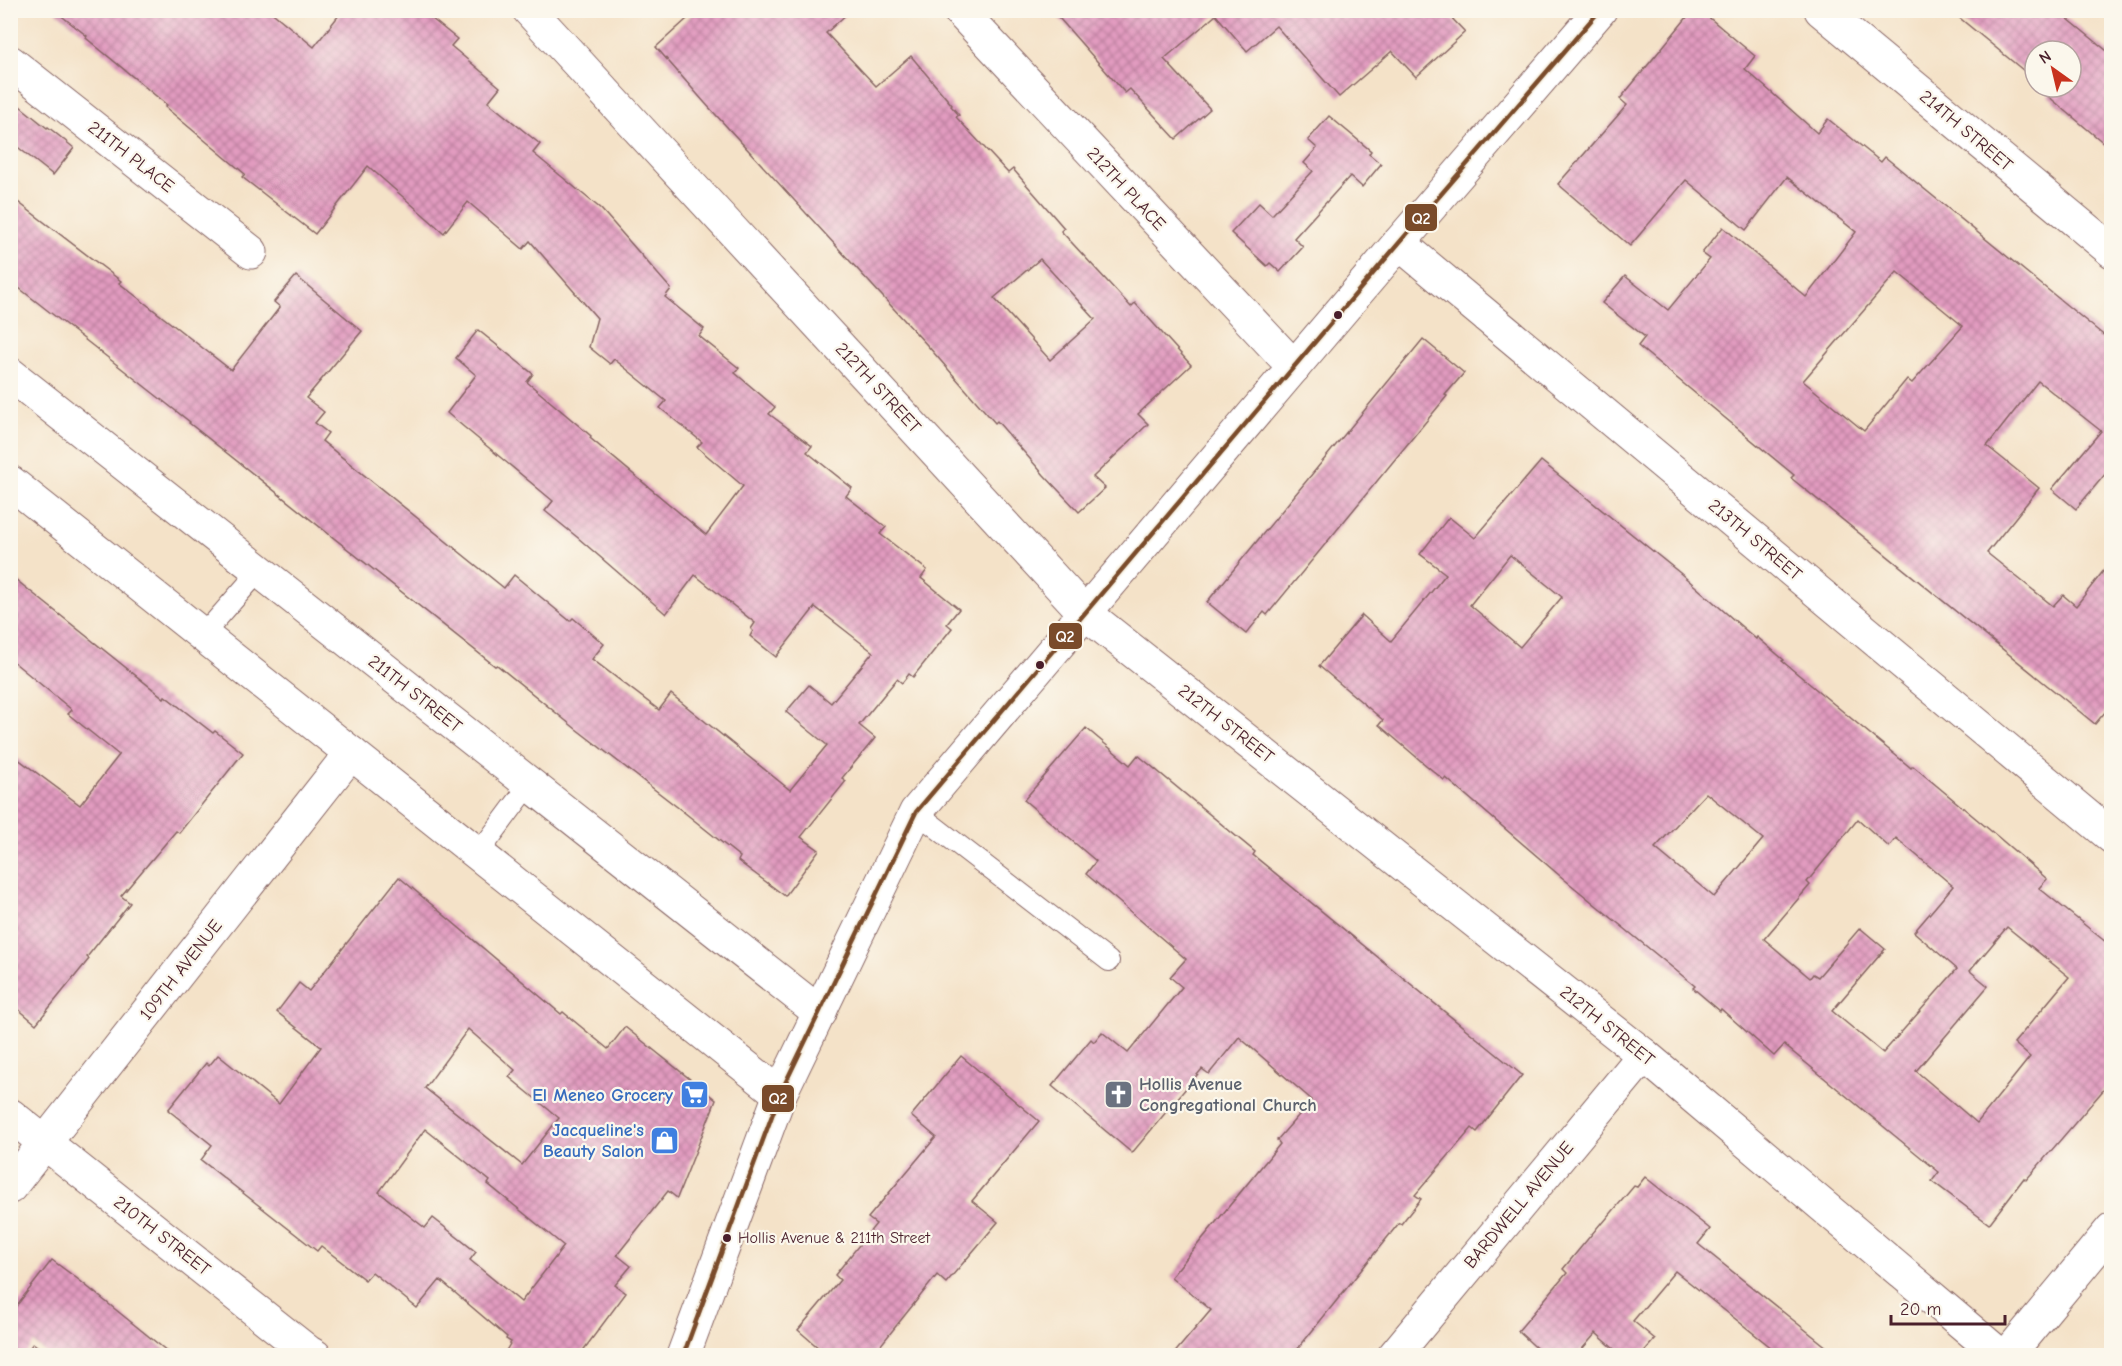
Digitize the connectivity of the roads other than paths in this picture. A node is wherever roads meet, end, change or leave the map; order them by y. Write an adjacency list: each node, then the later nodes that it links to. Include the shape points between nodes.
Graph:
1 (529, 10): 13 (street, 212TH STREET)
2 (959, 10): 9 (street, 212TH PLACE)
3 (1821, 10): 7 (street, 214TH STREET)
4 (1581, 18): 6 (street)
5 (10, 62): 8 (street, 211TH PLACE)
6 (1399, 243): 9 (street); 18 (street, 213TH STREET)
7 (2112, 251)
8 (251, 252)
9 (1294, 367): 13 (street)
10 (10, 374): 12 (street, 211TH STREET)
11 (10, 482): 14 (street)
12 (259, 571): 14 (lane); 16 (street, 211TH STREET)
13 (1085, 613): 17 (street); 22 (street, 212TH STREET)
14 (203, 635): 15 (street)
15 (351, 753): 19 (street); 25 (street, 109TH AVENUE)
16 (530, 784): 19 (lane); 21 (street, 211TH STREET)
17 (916, 812): 20 (lane); 21 (street)
18 (2112, 837)
19 (478, 854): 23 (street)
20 (1109, 961)
21 (820, 1013): 23 (street)
22 (1644, 1055): 30 (street, BARDWELL AVENUE); 31 (street, 212TH STREET)
23 (780, 1094): 29 (street)
24 (10, 1116): 25 (street, 210TH STREET)
25 (45, 1143): 26 (street, 109TH AVENUE); 28 (street, 210TH STREET)
26 (10, 1187)
27 (2112, 1229): 32 (street)
28 (315, 1356)
29 (683, 1356)
30 (1394, 1356)
31 (2001, 1356)
32 (2007, 1356)

